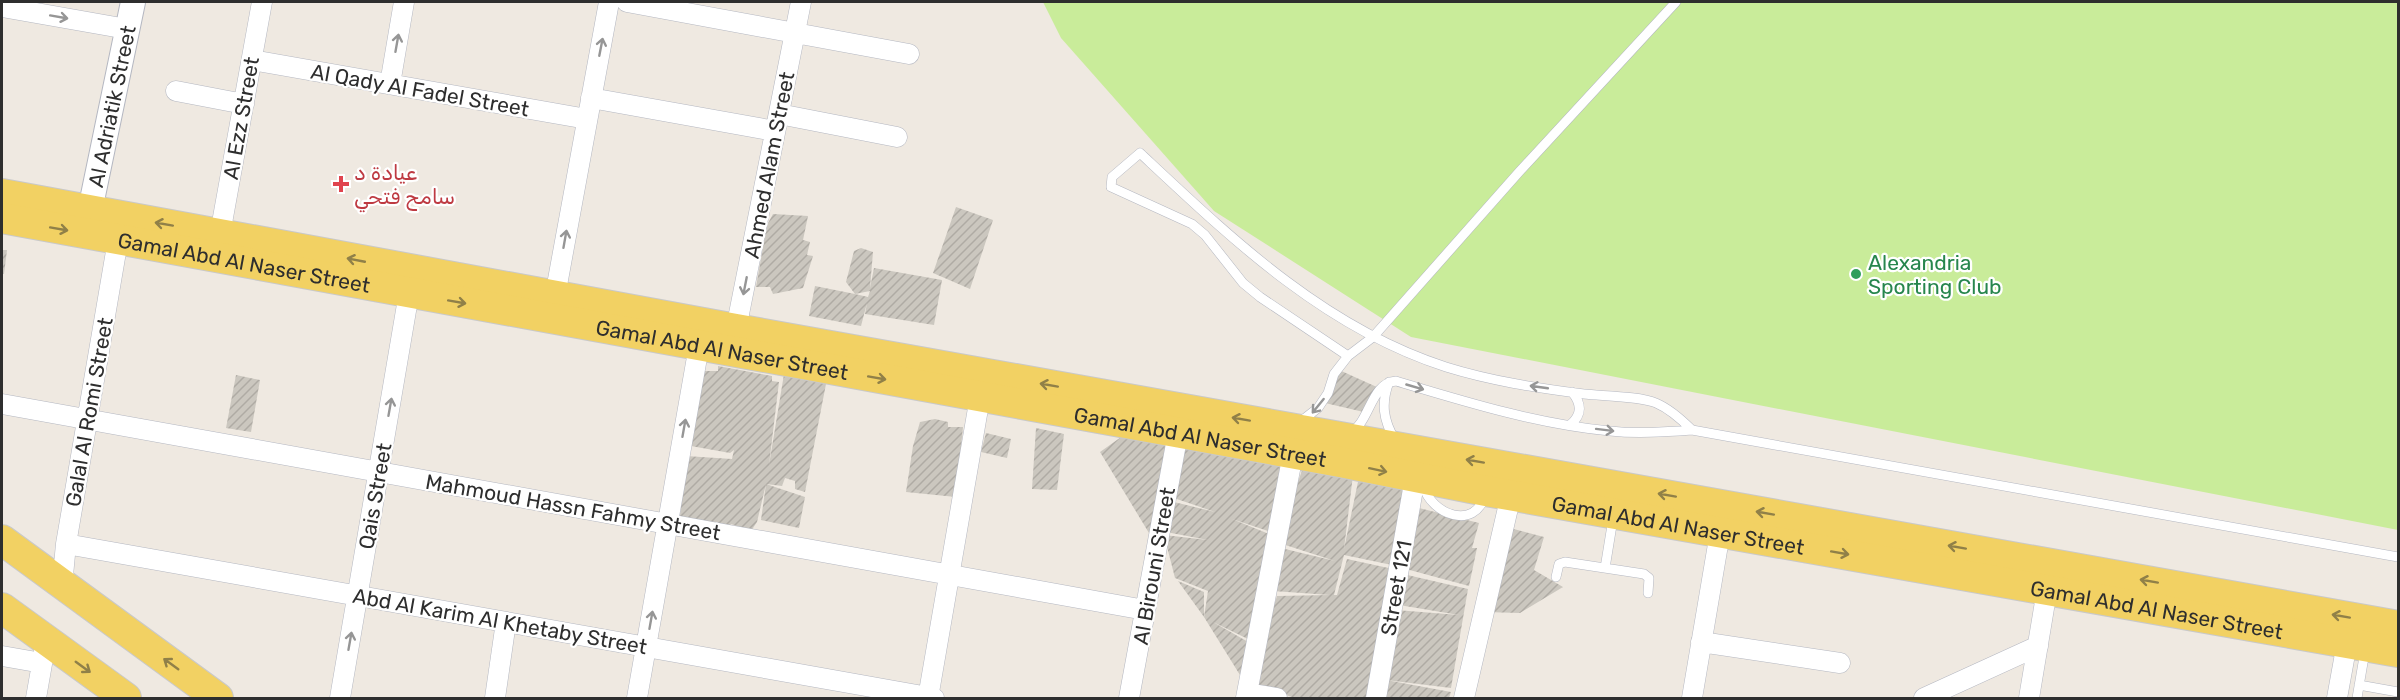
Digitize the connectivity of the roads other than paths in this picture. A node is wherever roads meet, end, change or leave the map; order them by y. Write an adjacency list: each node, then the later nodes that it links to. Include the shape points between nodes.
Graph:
1 (133, 2): 9 (street, Al Adriatik Street)
2 (262, 2): 12 (street, Al Ezz Street)
3 (404, 2): 13 (street, one-way to 3)
4 (609, 2): 15 (street, one-way to 4)
5 (627, 2): 10 (street)
6 (801, 2): 10 (street, Ahmed Alam Street)
7 (1676, 2): 28 (lane)
8 (2, 7): 9 (street, one-way to 9)
9 (127, 29): 21 (street, Al Adriatik Street)
10 (795, 33): 11 (street); 18 (street, Ahmed Alam Street)
11 (909, 54)
12 (252, 60): 13 (street, Al Qady Al Fadel Street); 16 (street, Al Ezz Street)
13 (390, 84): 17 (street, Al Qady Al Fadel Street)
14 (177, 91): 16 (street)
15 (591, 98): 17 (street); 18 (street)
16 (244, 104): 23 (street, Al Ezz Street)
17 (587, 119): 26 (street, one-way to 17)
18 (777, 123): 19 (street); 27 (street, Ahmed Alam Street, one-way to 27)
19 (897, 137)
20 (2, 194): 21 (main road, Gamal Abd Al Naser Street)
21 (90, 210): 23 (main road, Gamal Abd Al Naser Street, one-way to 21)
22 (2, 218): 24 (main road, Gamal Abd Al Naser Street, one-way to 24)
23 (220, 234): 26 (main road, Gamal Abd Al Naser Street, one-way to 23)
24 (118, 240): 25 (main road, Gamal Abd Al Naser Street); 35 (street, Galal Al Romi Street)
25 (409, 293): 29 (main road, Gamal Abd Al Naser Street, one-way to 29); 42 (street, Qais Street, one-way to 25)
26 (555, 296): 27 (main road, Gamal Abd Al Naser Street)
27 (736, 329): 39 (main road, Gamal Abd Al Naser Street, one-way to 27)
28 (1373, 337): 30 (lane); 30 (lane, via 1296,290 1217,225 1140,153 1112,177 1111,187 1192,224 1243,283); 32 (lane, one-way to 28, via 1508,383 1445,366)
29 (699, 346): 33 (main road, Gamal Abd Al Naser Street, one-way to 33); 47 (street, one-way to 29)
30 (1347, 356): 39 (lane, one-way to 39, via 1334,374 1328,393)
31 (1389, 382): 36 (lane, one-way to 36, via 1505,413); 40 (lane, via 1384,412 1389,429); 41 (lane, via 1379,388 1362,423)
32 (1572, 392): 36 (lane, via 1580,410); 37 (lane, via 1653,402)
33 (980, 397): 38 (main road, Gamal Abd Al Naser Street); 52 (street)
34 (2, 404): 35 (street, Mahmoud Hassn Fahmy Street)
35 (87, 420): 42 (street, Mahmoud Hassn Fahmy Street); 49 (street, Galal Al Romi Street)
36 (1570, 425): 37 (lane, one-way to 37, via 1651,433)
37 (1692, 430): 50 (lane)
38 (1178, 433): 39 (main road, Gamal Abd Al Naser Street); 59 (street, Al Birouni Street)
39 (1291, 441): 41 (main road, Gamal Abd Al Naser Street); 72 (street)
40 (1403, 448): 41 (main road, Gamal Abd Al Naser Street); 46 (main road, Gamal Abd Al Naser Street, one-way to 40)
41 (1342, 450): 43 (main road, Gamal Abd Al Naser Street, one-way to 43)
42 (379, 472): 47 (street, Mahmoud Hassn Fahmy Street); 57 (street, Qais Street)
43 (1418, 479): 44 (main road, Gamal Abd Al Naser Street); 82 (street, Street 121)
44 (1499, 493): 45 (main road, Gamal Abd Al Naser Street); 83 (street)
45 (1614, 514): 46 (main road, Gamal Abd Al Naser Street); 51 (lane)
46 (1722, 519): 55 (main road, Gamal Abd Al Naser Street, one-way to 55); 61 (main road, Gamal Abd Al Naser Street, one-way to 46); 62 (street)
47 (668, 524): 52 (street, Mahmoud Hassn Fahmy Street); 65 (street, one-way to 47)
48 (2, 540): 54 (main road)
49 (66, 544): 54 (street, Galal Al Romi Street); 57 (street, Abd Al Karim Al Khetaby Street)
50 (2398, 557)
51 (1605, 568): 53 (lane, via 1562,562); 56 (lane, via 1647,575)
52 (949, 575): 59 (street, Mahmoud Hassn Fahmy Street); 74 (street)
53 (1556, 577)
54 (62, 586): 77 (main road, one-way to 54)
55 (2047, 590): 63 (main road, Gamal Abd Al Naser Street); 64 (street)
56 (1648, 593)
57 (358, 596): 60 (street, Abd Al Karim Al Khetaby Street); 73 (street, Qais Street, one-way to 57)
58 (2, 608): 66 (main road)
59 (1145, 610): 80 (street, Al Birouni Street)
60 (506, 622): 65 (street, Abd Al Karim Al Khetaby Street); 78 (street)
61 (2398, 626)
62 (1701, 642): 69 (street); 84 (street)
63 (2356, 644): 67 (main road, Gamal Abd Al Naser Street); 70 (lane); 87 (street)
64 (2038, 646): 85 (street); 86 (street)
65 (646, 647): 74 (street, Abd Al Karim Al Khetaby Street); 79 (street)
66 (44, 652): 68 (street); 75 (street); 76 (main road, one-way to 76)
67 (2398, 652)
68 (2, 656)
69 (1840, 663)
70 (2359, 685): 71 (lane); 88 (lane)
71 (2398, 692)
72 (1246, 696): 81 (street)
73 (344, 698)
74 (930, 698)
75 (36, 699)
76 (126, 699)
77 (218, 699)
78 (495, 699)
79 (637, 699)
80 (1129, 699)
81 (1277, 699)
82 (1376, 699)
83 (1464, 699)
84 (1692, 699)
85 (1924, 699)
86 (2029, 699)
87 (2337, 699)
88 (2357, 699)

